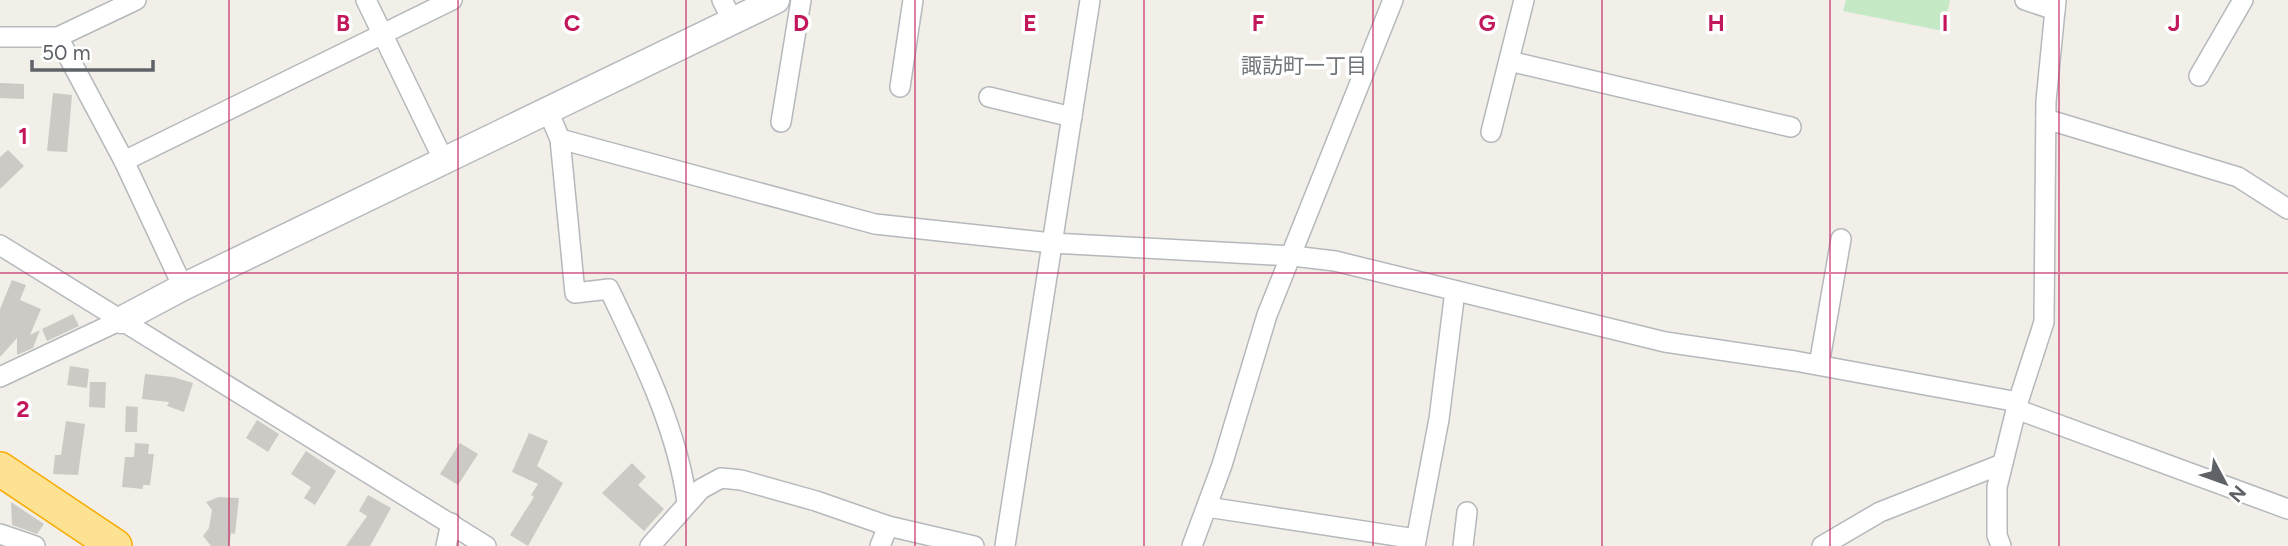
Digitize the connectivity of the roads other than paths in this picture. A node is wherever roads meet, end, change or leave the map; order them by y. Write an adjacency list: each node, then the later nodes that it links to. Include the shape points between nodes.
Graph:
1 (136, 0): 16 (street)
2 (366, 0): 14 (street)
3 (452, 0): 14 (street)
4 (776, 0): 13 (street)
5 (801, 0): 24 (street)
6 (913, 0): 19 (street)
7 (1090, 0): 22 (street)
8 (1392, 0): 34 (street, via 1312,196)
9 (1524, 0): 17 (street)
10 (2025, 0): 12 (street)
11 (2243, 0): 18 (street)
12 (2056, 5): 23 (street)
13 (727, 11): 21 (street)
14 (382, 33): 28 (street); 29 (street)
15 (0, 37): 16 (street)
16 (58, 37): 28 (street)
17 (1509, 61): 25 (street); 26 (street)
18 (2199, 76)
19 (900, 87)
20 (989, 97): 22 (street)
21 (548, 111): 27 (street); 29 (street)
22 (1072, 117): 32 (street)
23 (2046, 119): 30 (street, via 2238,177); 40 (street, via 2044,322)
24 (781, 122)
25 (1790, 127)
26 (1492, 132)
27 (561, 139): 32 (street, via 875,224); 43 (street, via 575,293 609,289 664,415 683,472)
28 (124, 161): 35 (street)
29 (444, 161): 35 (street)
30 (2288, 209)
31 (1842, 239): 38 (street)
32 (1052, 243): 34 (street); 58 (street)
33 (3, 253): 37 (street)
34 (1293, 256): 36 (street, via 1383,271); 44 (street, via 1267,315)
35 (183, 287): 37 (street)
36 (1455, 291): 38 (street, via 1665,342); 50 (street, via 1439,419)
37 (121, 320): 39 (street); 47 (street)
38 (1819, 365): 40 (street)
39 (0, 377)
40 (2017, 405): 41 (street); 45 (street)
41 (2002, 464): 61 (street, via 1880,512); 62 (street, via 1997,487)
42 (4, 475): 52 (highway)
43 (687, 502): 48 (street, via 721,478 741,480); 55 (street)
44 (1207, 508): 50 (street); 59 (street)
45 (2288, 509)
46 (1467, 512): 60 (street)
47 (451, 523): 53 (street); 54 (street)
48 (888, 526): 56 (street); 57 (street)
49 (0, 534): 51 (street)
50 (1416, 542)
51 (36, 546)
52 (115, 546)
53 (446, 546)
54 (486, 546)
55 (650, 546)
56 (880, 546)
57 (974, 546)
58 (1005, 546)
59 (1192, 546)
60 (1464, 546)
61 (1822, 546)
62 (2001, 546)

